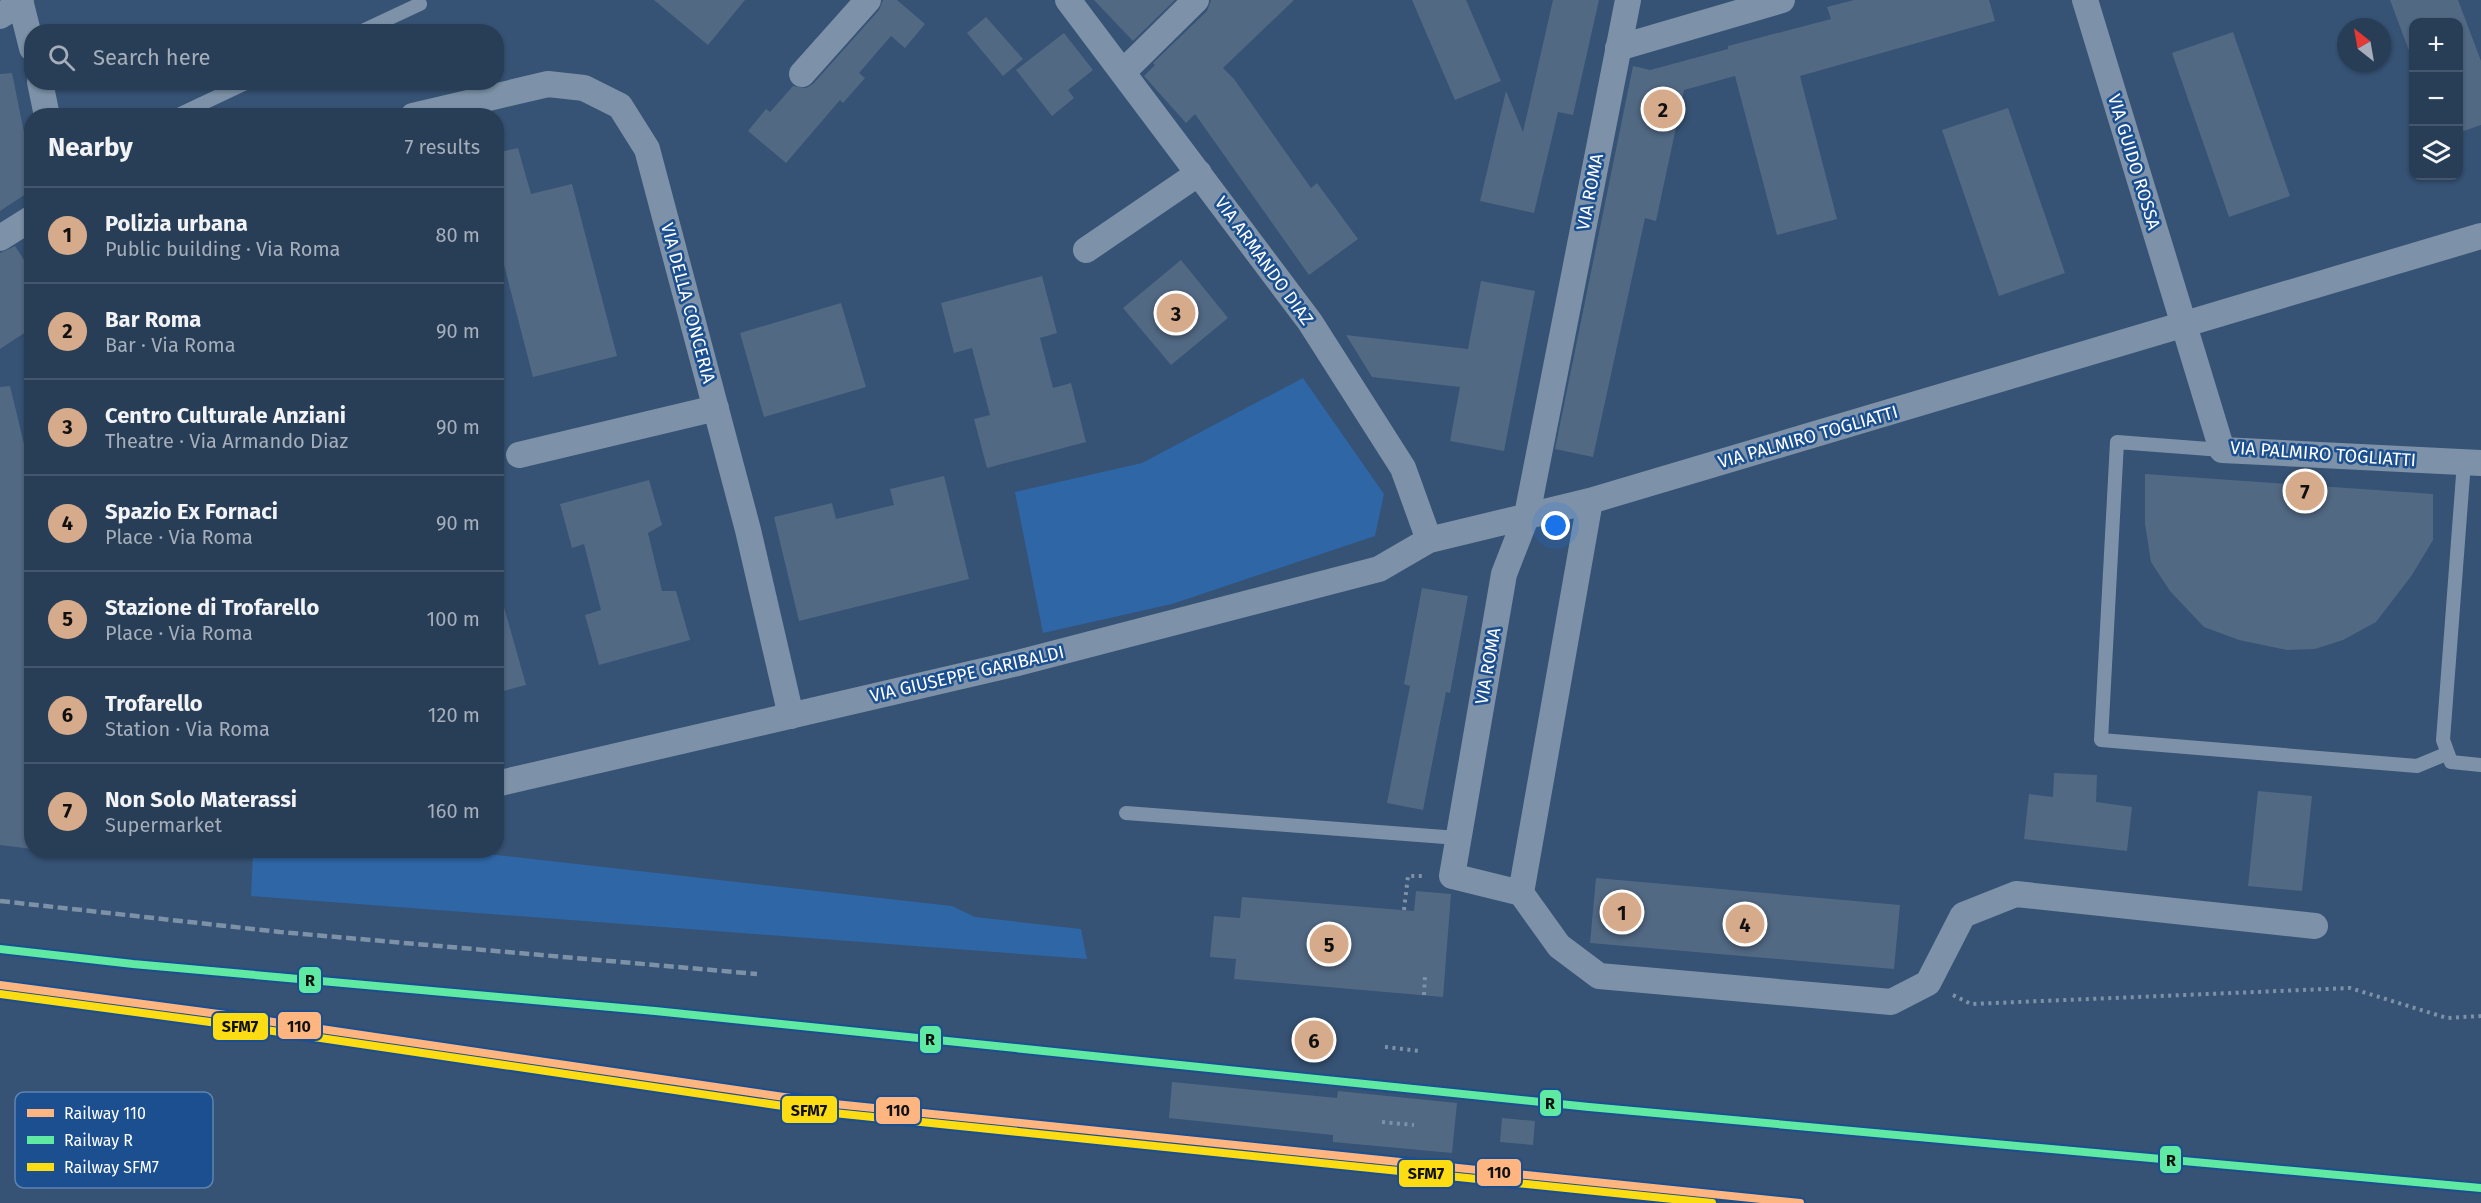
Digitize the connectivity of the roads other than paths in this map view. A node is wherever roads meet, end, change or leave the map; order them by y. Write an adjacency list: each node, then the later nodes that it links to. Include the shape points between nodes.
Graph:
1 (868, 0): 13 (street)
2 (1068, 0): 12 (street, VIA ARMANDO DIAZ)
3 (1196, 0): 12 (street)
4 (1628, 0): 11 (street, VIA ROMA)
5 (1782, 0): 11 (street)
6 (2085, 0): 24 (street, VIA GUIDO ROSSA)
7 (420, 4): 9 (lane)
8 (14, 6): 10 (street)
9 (377, 24)
10 (24, 29)
11 (1618, 48): 30 (street, VIA ROMA)
12 (1123, 72): 19 (street, VIA ARMANDO DIAZ)
13 (802, 75)
14 (42, 90): 16 (street)
15 (231, 90): 17 (lane)
16 (45, 108)
17 (193, 108)
18 (447, 108): 25 (street, VIA DELLA CONCERIA, via 548,84 584,88 620,106 646,149)
19 (1199, 173): 23 (street); 31 (street, VIA ARMANDO DIAZ, via 1310,322 1403,468)
20 (24, 223): 22 (street)
21 (2481, 236): 24 (street, VIA PALMIRO TOGLIATTI)
22 (0, 238)
23 (1086, 250)
24 (2183, 325): 26 (street, VIA PALMIRO TOGLIATTI); 29 (street, VIA PALMIRO TOGLIATTI)
25 (716, 408): 27 (street); 32 (street, VIA DELLA CONCERIA)
26 (2222, 450): 28 (street, VIA PALMIRO TOGLIATTI); 33 (lane, via 2117,442 2101,740 2417,766)
27 (519, 455)
28 (2473, 463): 33 (lane, via 2443,740)
29 (1590, 501): 30 (street, VIA PALMIRO TOGLIATTI); 38 (street)
30 (1527, 515): 31 (street, VIA PALMIRO TOGLIATTI); 37 (street, VIA ROMA, via 1504,574)
31 (1430, 540): 32 (street, VIA GIUSEPPE GARIBALDI, via 1379,569 1323,585)
32 (791, 716): 35 (street, VIA GIUSEPPE GARIBALDI)
33 (2446, 754): 34 (lane, via 2451,762)
34 (2481, 765)
35 (504, 782)
36 (1126, 813): 37 (lane)
37 (1458, 838): 38 (street, VIA ROMA, via 1452,876)
38 (1521, 893): 39 (street, via 1558,946 1599,976 1891,1002 1928,983 1963,915 2016,894)
39 (2315, 926)

